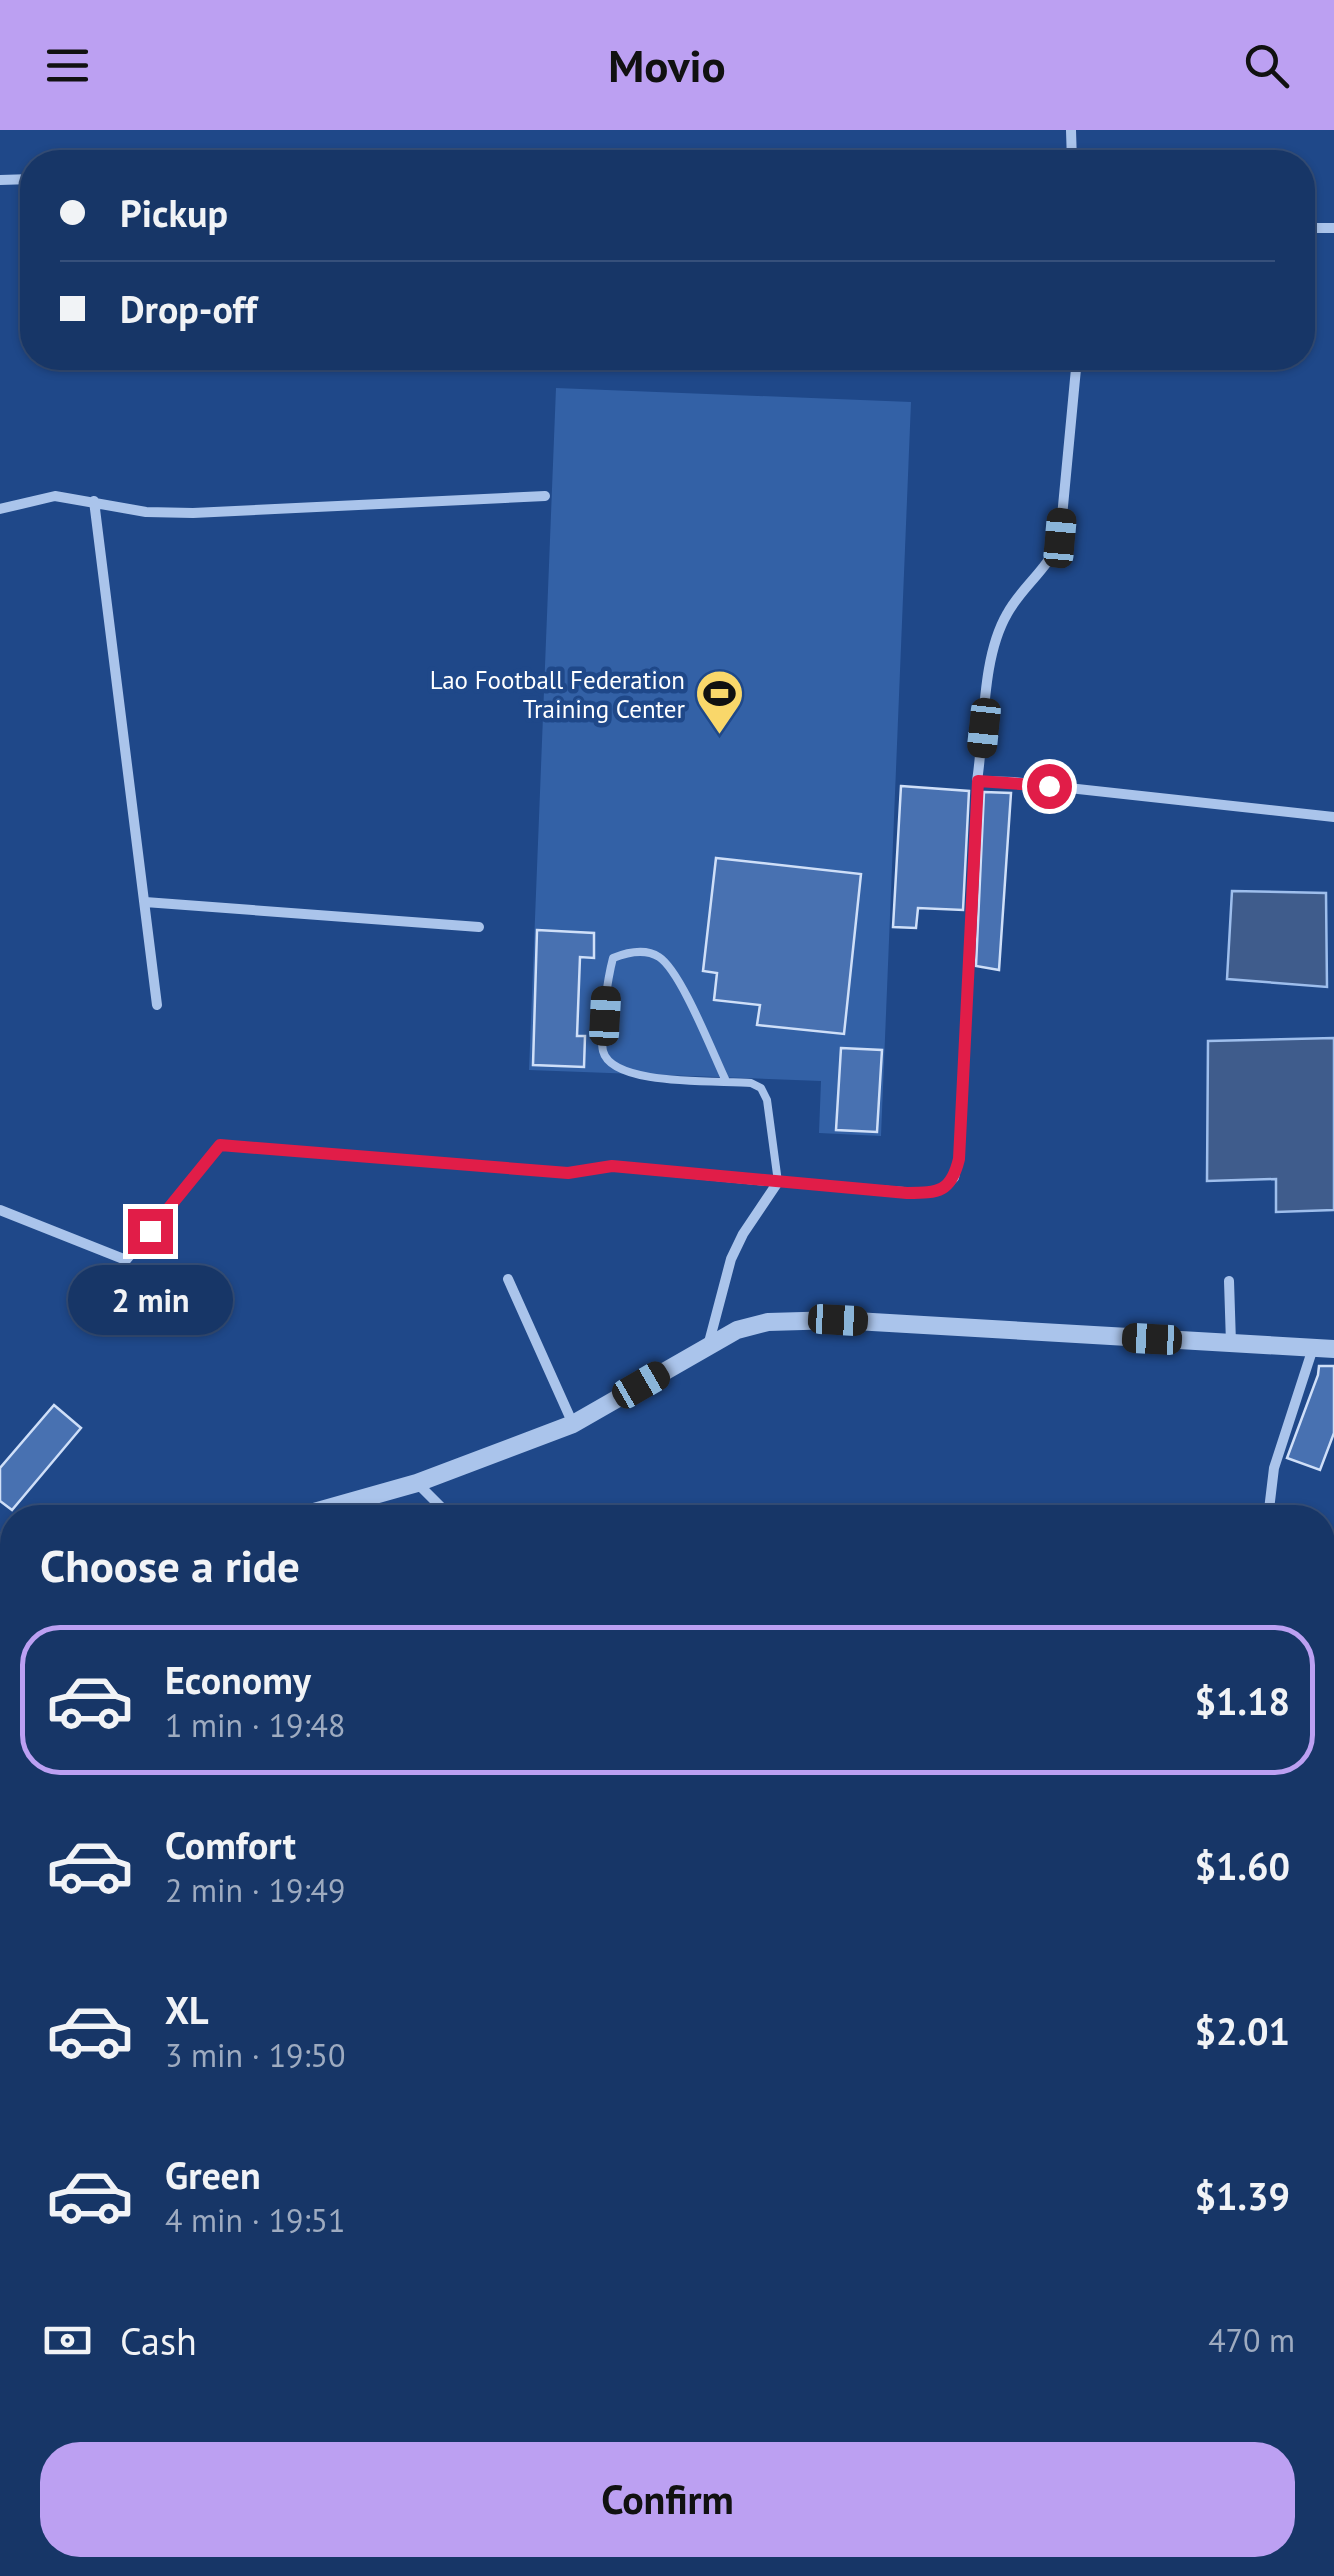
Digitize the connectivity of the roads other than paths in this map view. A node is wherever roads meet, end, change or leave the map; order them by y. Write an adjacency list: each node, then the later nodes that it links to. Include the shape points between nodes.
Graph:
1 (1076, 370): 5 (street, via 1060,538 997,635)
2 (544, 496): 3 (street, via 192,513 146,512)
3 (94, 500): 4 (street, via 55,496); 7 (street)
4 (0, 509)
5 (978, 781): 6 (street); 11 (lane, via 954,1178 932,1193)
6 (1334, 817)
7 (146, 902): 8 (street); 9 (street)
8 (478, 927)
9 (158, 1005)
10 (726, 1081): 10 (lane, via 676,976 660,958 644,952 613,958 603,1052 611,1063 646,1077); 11 (lane, via 762,1088)
11 (778, 1182): 12 (street, via 220,1145 126,1260); 16 (street, via 731,1258)
12 (0, 1210)
13 (508, 1279): 19 (street)
14 (1230, 1282): 15 (street)
15 (1230, 1343): 16 (street, via 838,1320 768,1322); 17 (street)
16 (708, 1346): 19 (street)
17 (1313, 1348): 18 (street); 23 (street, via 1274,1468)
18 (1334, 1350)
19 (574, 1424): 20 (street)
20 (417, 1483): 21 (street); 22 (street)
21 (340, 1505)
22 (439, 1505)
23 (1270, 1505)

